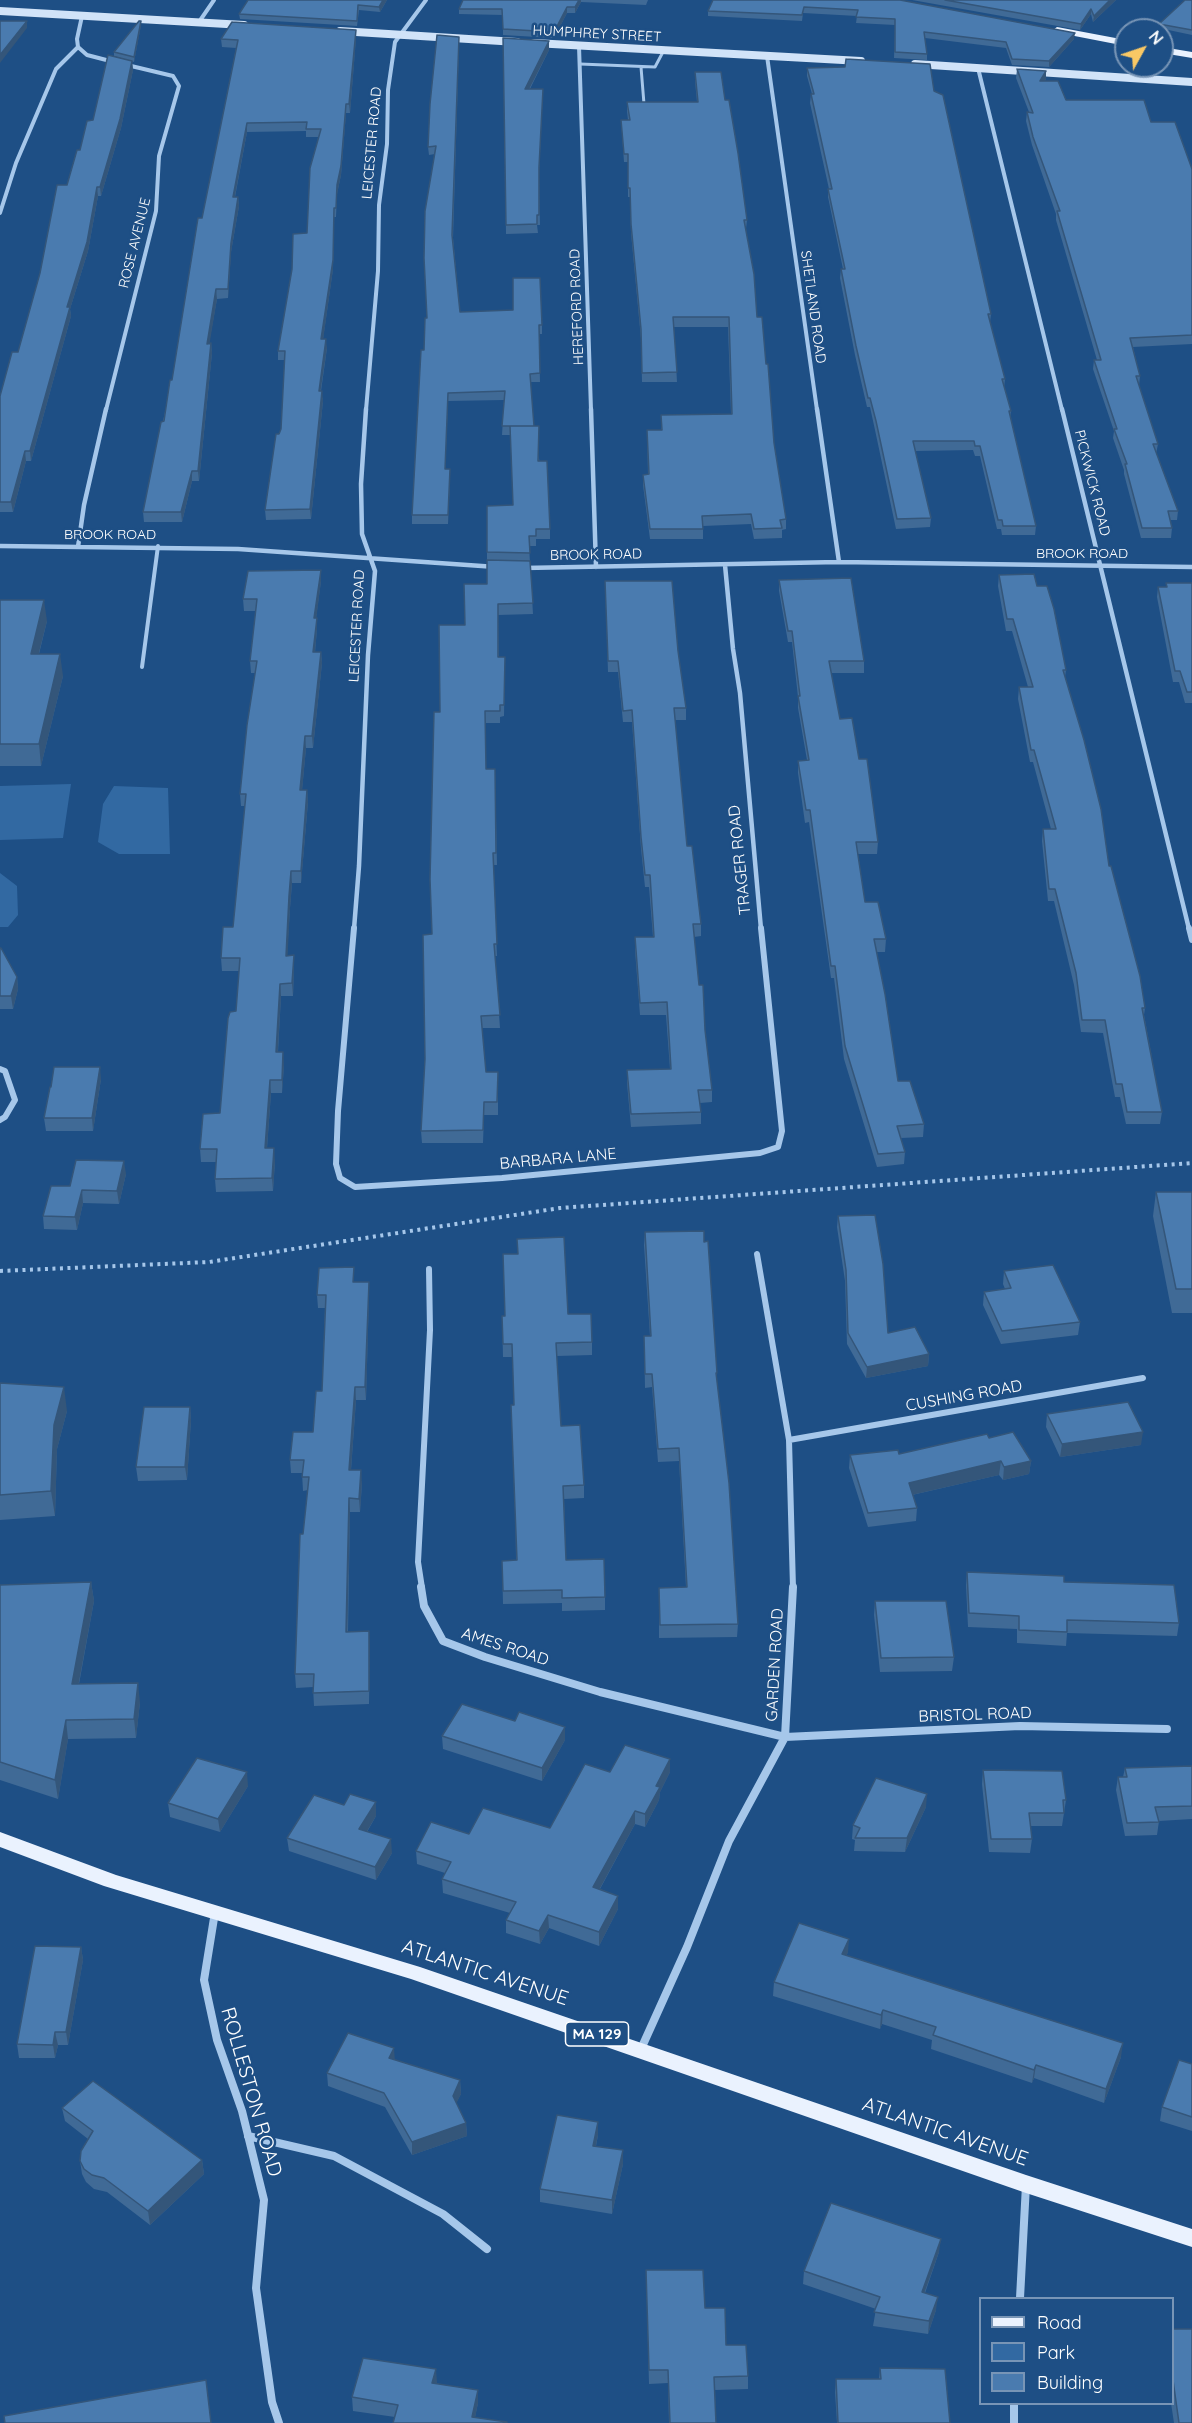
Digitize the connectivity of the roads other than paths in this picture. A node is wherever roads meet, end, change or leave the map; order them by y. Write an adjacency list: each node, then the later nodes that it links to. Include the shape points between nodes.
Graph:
1 (214, 0): 5 (street)
2 (426, 0): 9 (street)
3 (0, 11): 4 (main road)
4 (82, 16): 5 (main road); 11 (street)
5 (199, 22): 6 (main road)
6 (251, 26)
7 (1042, 28): 10 (main road)
8 (331, 30): 9 (main road, HUMPHREY STREET)
9 (398, 35): 12 (main road, HUMPHREY STREET); 28 (street, LEICESTER ROAD, via 388,90 361,484 362,534)
10 (1114, 41)
11 (78, 46): 24 (street, via 56,69 15,163); 27 (street, ROSE AVENUE, via 87,55 173,76 179,86 159,156 156,211 125,329)
12 (579, 46): 13 (main road, HUMPHREY STREET); 18 (street, HEREFORD ROAD)
13 (664, 50): 15 (main road, HUMPHREY STREET); 20 (lane, via 655,68)
14 (1174, 52): 16 (main road)
15 (767, 56): 17 (main road, HUMPHREY STREET); 29 (street, SHETLAND ROAD)
16 (1192, 56)
17 (873, 62)
18 (580, 64): 20 (lane); 33 (street, HEREFORD ROAD)
19 (908, 64): 21 (main road)
20 (641, 67): 23 (lane)
21 (978, 68): 22 (main road); 31 (street, PICKWICK ROAD)
22 (1192, 81)
23 (644, 104)
24 (0, 213)
25 (0, 546): 27 (street, BROOK ROAD)
26 (158, 546): 27 (street, BROOK ROAD); 28 (street, BROOK ROAD); 36 (lane)
27 (78, 547)
28 (370, 557): 32 (street, BROOK ROAD); 41 (street, LEICESTER ROAD, via 375,571 359,866 336,1164)
29 (839, 562): 30 (street, BROOK ROAD); 31 (street, BROOK ROAD)
30 (725, 565): 33 (street, BROOK ROAD); 40 (street, TRAGER ROAD, via 781,1119 782,1131)
31 (1100, 566): 34 (street, BROOK ROAD); 37 (street, PICKWICK ROAD)
32 (498, 567)
33 (596, 567): 35 (street, BROOK ROAD)
34 (1192, 567)
35 (520, 568)
36 (142, 667)
37 (1192, 940)
38 (0, 1069): 39 (street, via 5,1071 15,1100)
39 (0, 1120)
40 (774, 1149): 41 (street, BARBARA LANE, via 502,1178 355,1187)
41 (345, 1182)
42 (757, 1254): 45 (street, GARDEN ROAD)
43 (429, 1269): 47 (street, AMES ROAD, via 430,1330 417,1562 424,1606 443,1641 600,1692)
44 (1143, 1378): 45 (street, CUSHING ROAD)
45 (789, 1440): 47 (street, GARDEN ROAD, via 793,1582)
46 (1167, 1729): 47 (street, BRISTOL ROAD, via 1020,1726)
47 (785, 1737): 50 (street, GARDEN ROAD, via 729,1841)
48 (0, 1839): 49 (main road, ATLANTIC AVENUE / MA 129, via 111,1881)
49 (215, 1912): 50 (main road, ATLANTIC AVENUE / MA 129, via 413,1972); 51 (street, ROLLESTON ROAD, via 204,1980 217,2040)
50 (641, 2049): 52 (main road, ATLANTIC AVENUE / MA 129)
51 (248, 2136): 54 (street, via 334,2156 443,2214); 57 (street, ROLLESTON ROAD, via 264,2200 256,2288)
52 (1026, 2184): 53 (main road, ATLANTIC AVENUE / MA 129); 55 (street)
53 (1192, 2238)
54 (487, 2249)
55 (1020, 2297)
56 (1014, 2405): 58 (street)
57 (279, 2423)
58 (1014, 2423)

